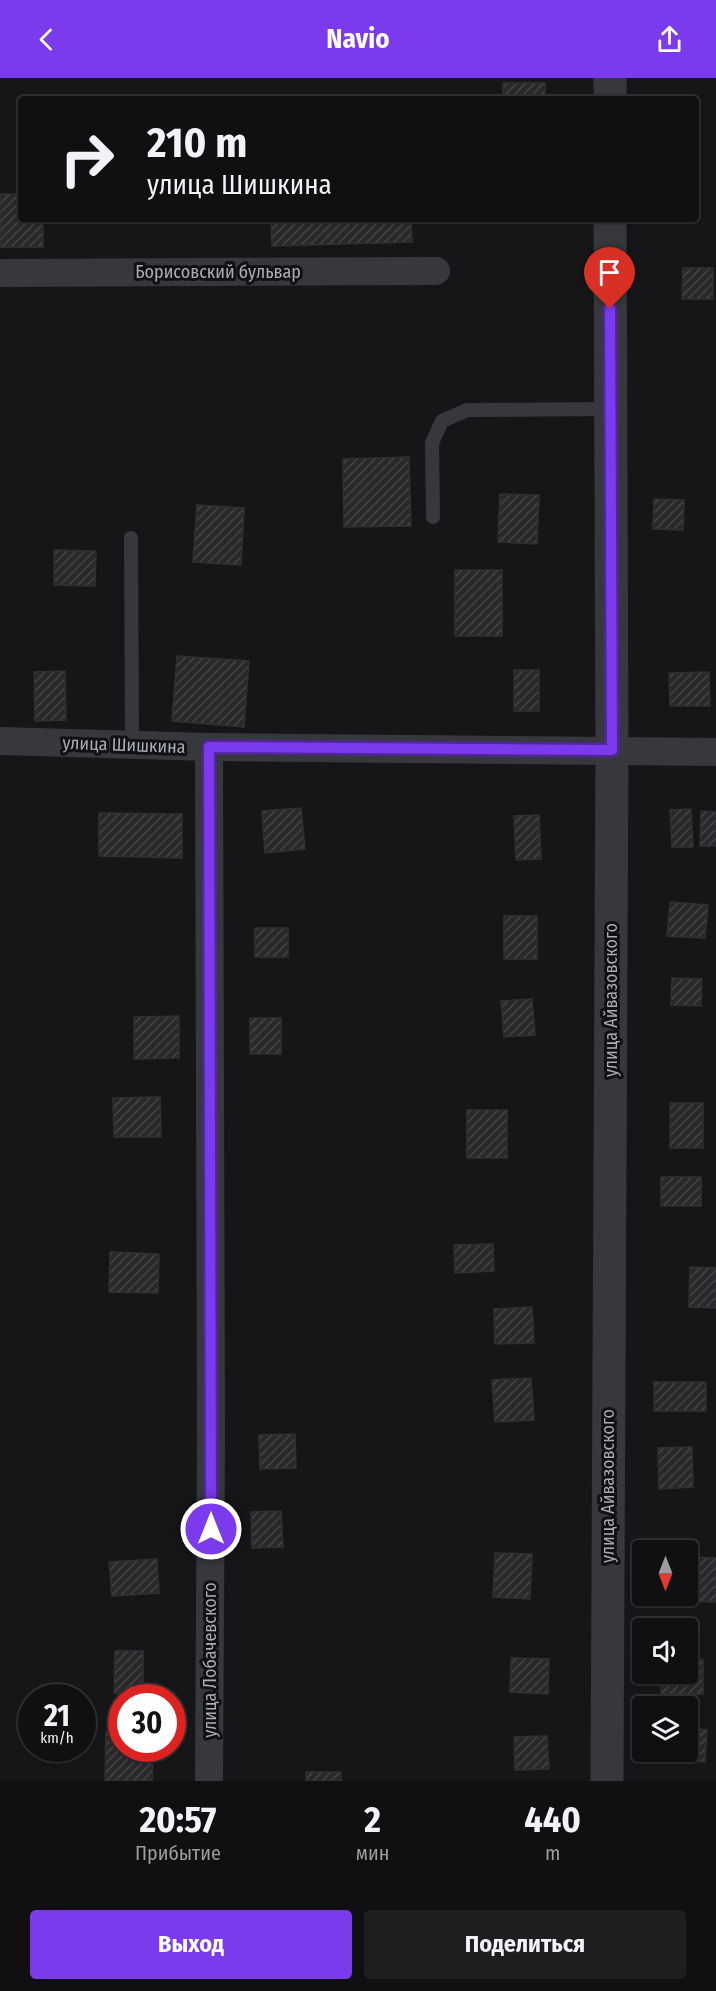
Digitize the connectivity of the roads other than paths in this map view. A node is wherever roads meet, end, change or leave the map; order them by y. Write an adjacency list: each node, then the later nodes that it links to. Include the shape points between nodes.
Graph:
1 (610, 78): 2 (street)
2 (610, 96)
3 (610, 222): 6 (street, улица Айвазовского)
4 (436, 271): 5 (street, Борисовский бульвар)
5 (0, 273)
6 (611, 409): 7 (lane, via 467,410 442,422 432,443); 12 (street, улица Айвазовского)
7 (433, 517)
8 (131, 538): 10 (lane)
9 (0, 741): 10 (street, улица Шишкина)
10 (132, 745): 11 (street, улица Шишкина)
11 (209, 747): 12 (street, улица Шишкина); 14 (street, улица Лобачевского)
12 (612, 750): 13 (street, улица Шишкина); 15 (street, улица Айвазовского)
13 (716, 752)
14 (209, 1781)
15 (607, 1781)

